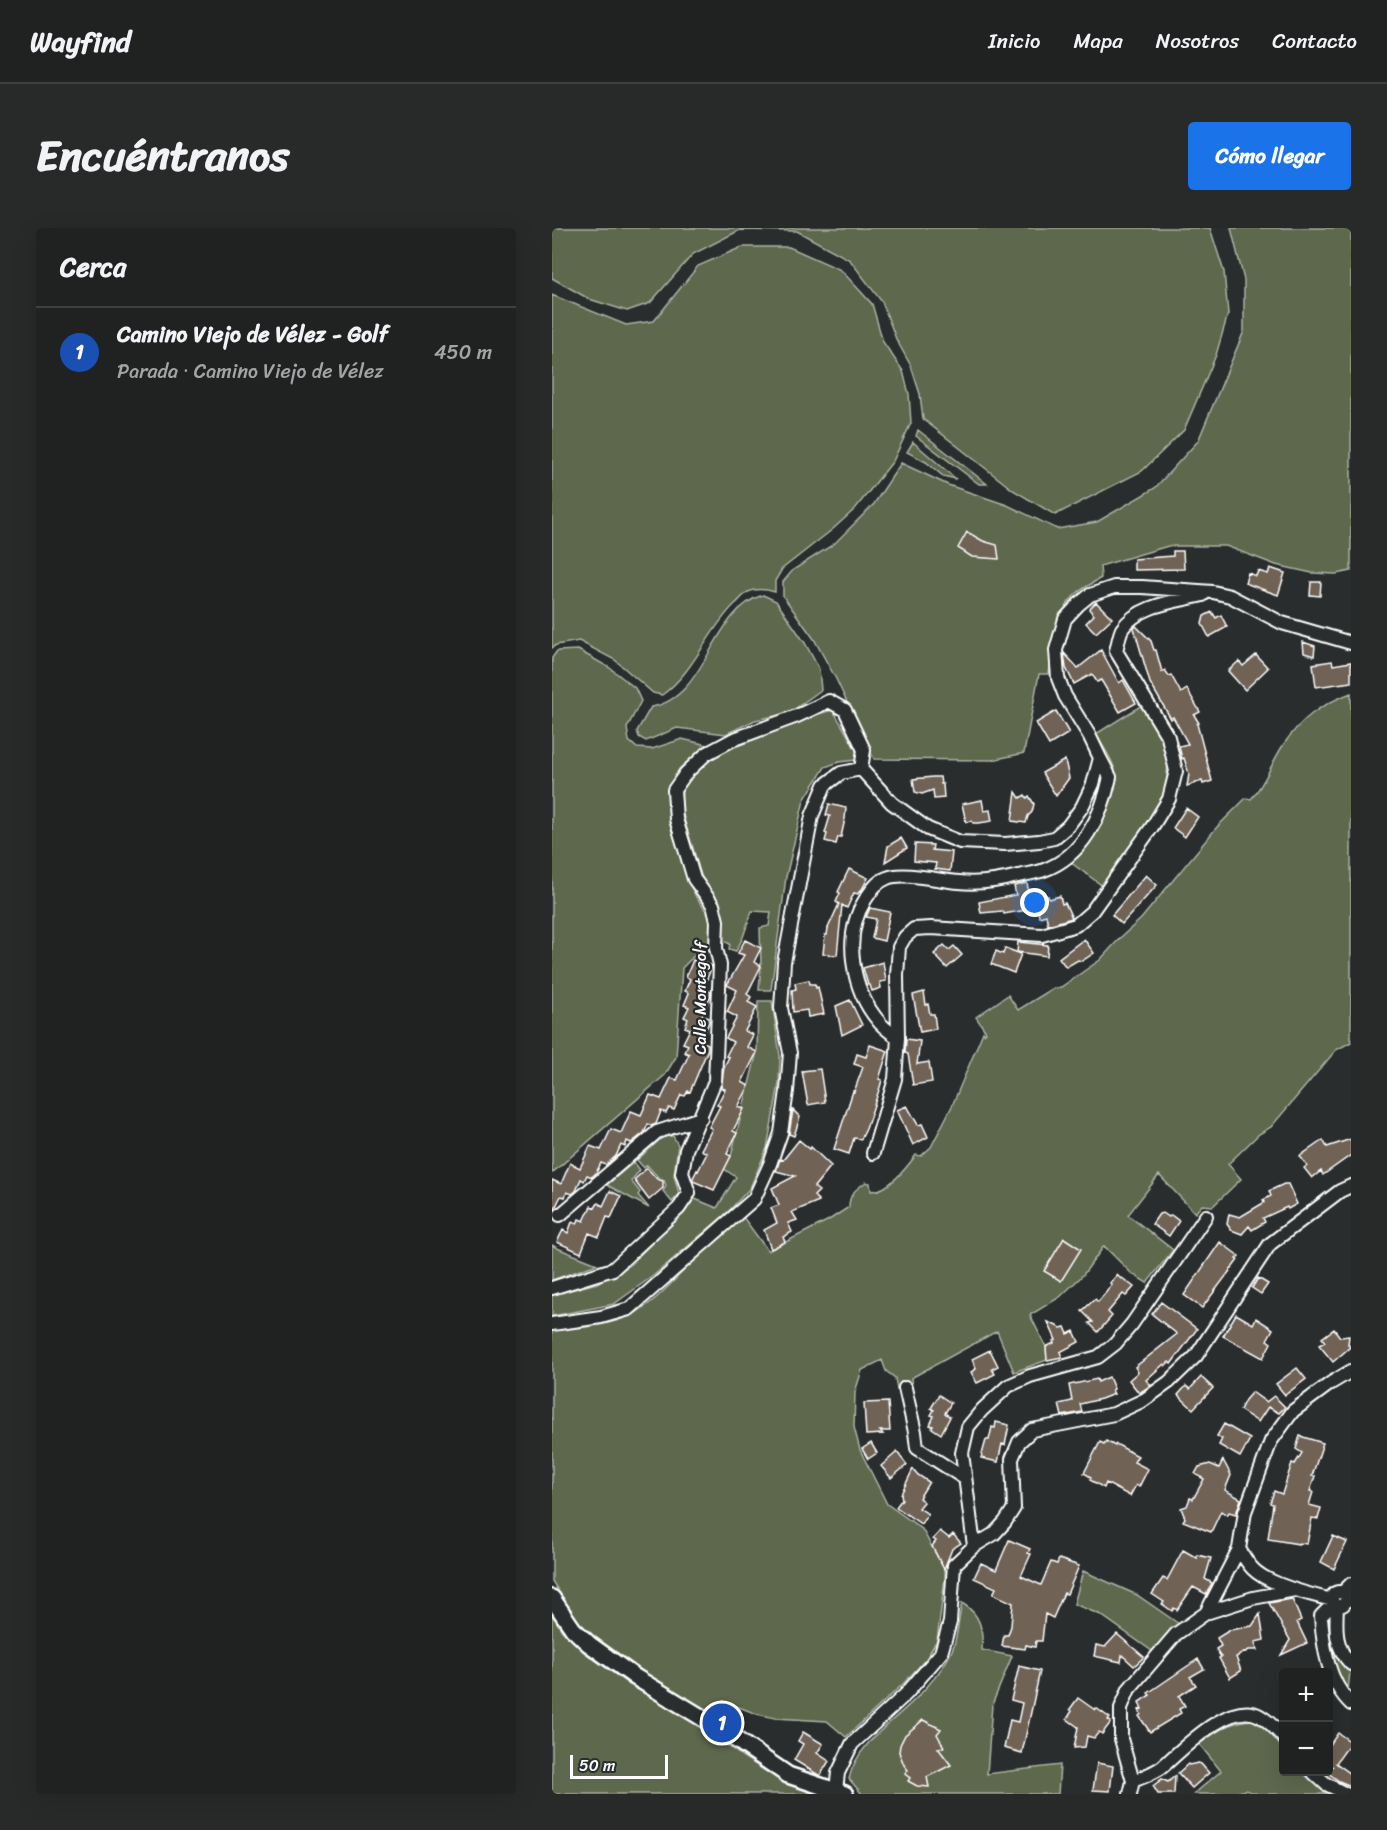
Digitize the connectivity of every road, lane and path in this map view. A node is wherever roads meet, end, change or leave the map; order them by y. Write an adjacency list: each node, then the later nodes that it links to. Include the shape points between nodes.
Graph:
1 (1213, 592): 2 (street, via 1230,596 1282,624); 3 (street, via 1114,587 1089,595 1065,619 1056,650 1058,678); 5 (street, via 1142,611 1121,631 1116,651 1168,737 1176,771 1169,799 1092,911 1076,925 1042,935 914,929 899,947)
2 (1351, 643)
3 (1100, 758): 4 (street, via 1093,784 1068,826 1054,837 1005,844 960,842 928,829 892,803); 5 (street, via 1110,777 1095,822 1071,855 1046,870 1001,880 961,883 888,877 873,887 857,913 851,955 862,994 880,1023)
4 (861, 769): 6 (street, Calle Montegolf, via 864,750 860,740 845,710 829,701 706,754 674,790 676,819 694,879 713,905 717,921 720,965 715,1081); 12 (street, via 841,772 825,785 812,816 784,962 781,1008 790,1053 781,1133 754,1199 629,1309)
5 (898, 1038): 7 (street, via 895,1079)
6 (701, 1118): 9 (street, via 657,1132); 11 (street, Calle Montegolf, via 686,1150 682,1173 689,1193 679,1208 613,1269)
7 (873, 1153)
8 (1351, 1186): 16 (street, via 1270,1244 1196,1356 1169,1382 1114,1414 1032,1430 1019,1442 1012,1459 1014,1508 994,1534)
9 (560, 1215)
10 (1206, 1216): 15 (street, via 1115,1344 1098,1357 1008,1386 982,1410 968,1427 962,1453)
11 (552, 1288)
12 (552, 1323)
13 (1351, 1371): 17 (street, via 1293,1411 1271,1441 1245,1512)
14 (905, 1388): 15 (street, via 917,1448)
15 (964, 1478): 16 (street)
16 (974, 1546): 27 (street, via 954,1564 950,1622 940,1653 906,1694 852,1744 838,1773)
17 (1239, 1549): 18 (street, via 1253,1570); 21 (street)
18 (1295, 1590): 19 (street); 21 (street)
19 (1342, 1597): 22 (street, via 1336,1633 1342,1656); 23 (street, via 1321,1616 1323,1647 1342,1695)
20 (552, 1598): 27 (street, via 573,1629 635,1677 789,1775)
21 (1206, 1613): 26 (street, via 1176,1634 1129,1689 1121,1708 1121,1738)
22 (1351, 1664)
23 (1351, 1704)
24 (1279, 1732): 26 (street, via 1259,1715 1248,1712 1225,1718 1192,1740 1160,1769)
25 (1317, 1776): 29 (street)
26 (1133, 1781): 28 (street)
27 (841, 1792)
28 (1130, 1794)
29 (1346, 1794)

